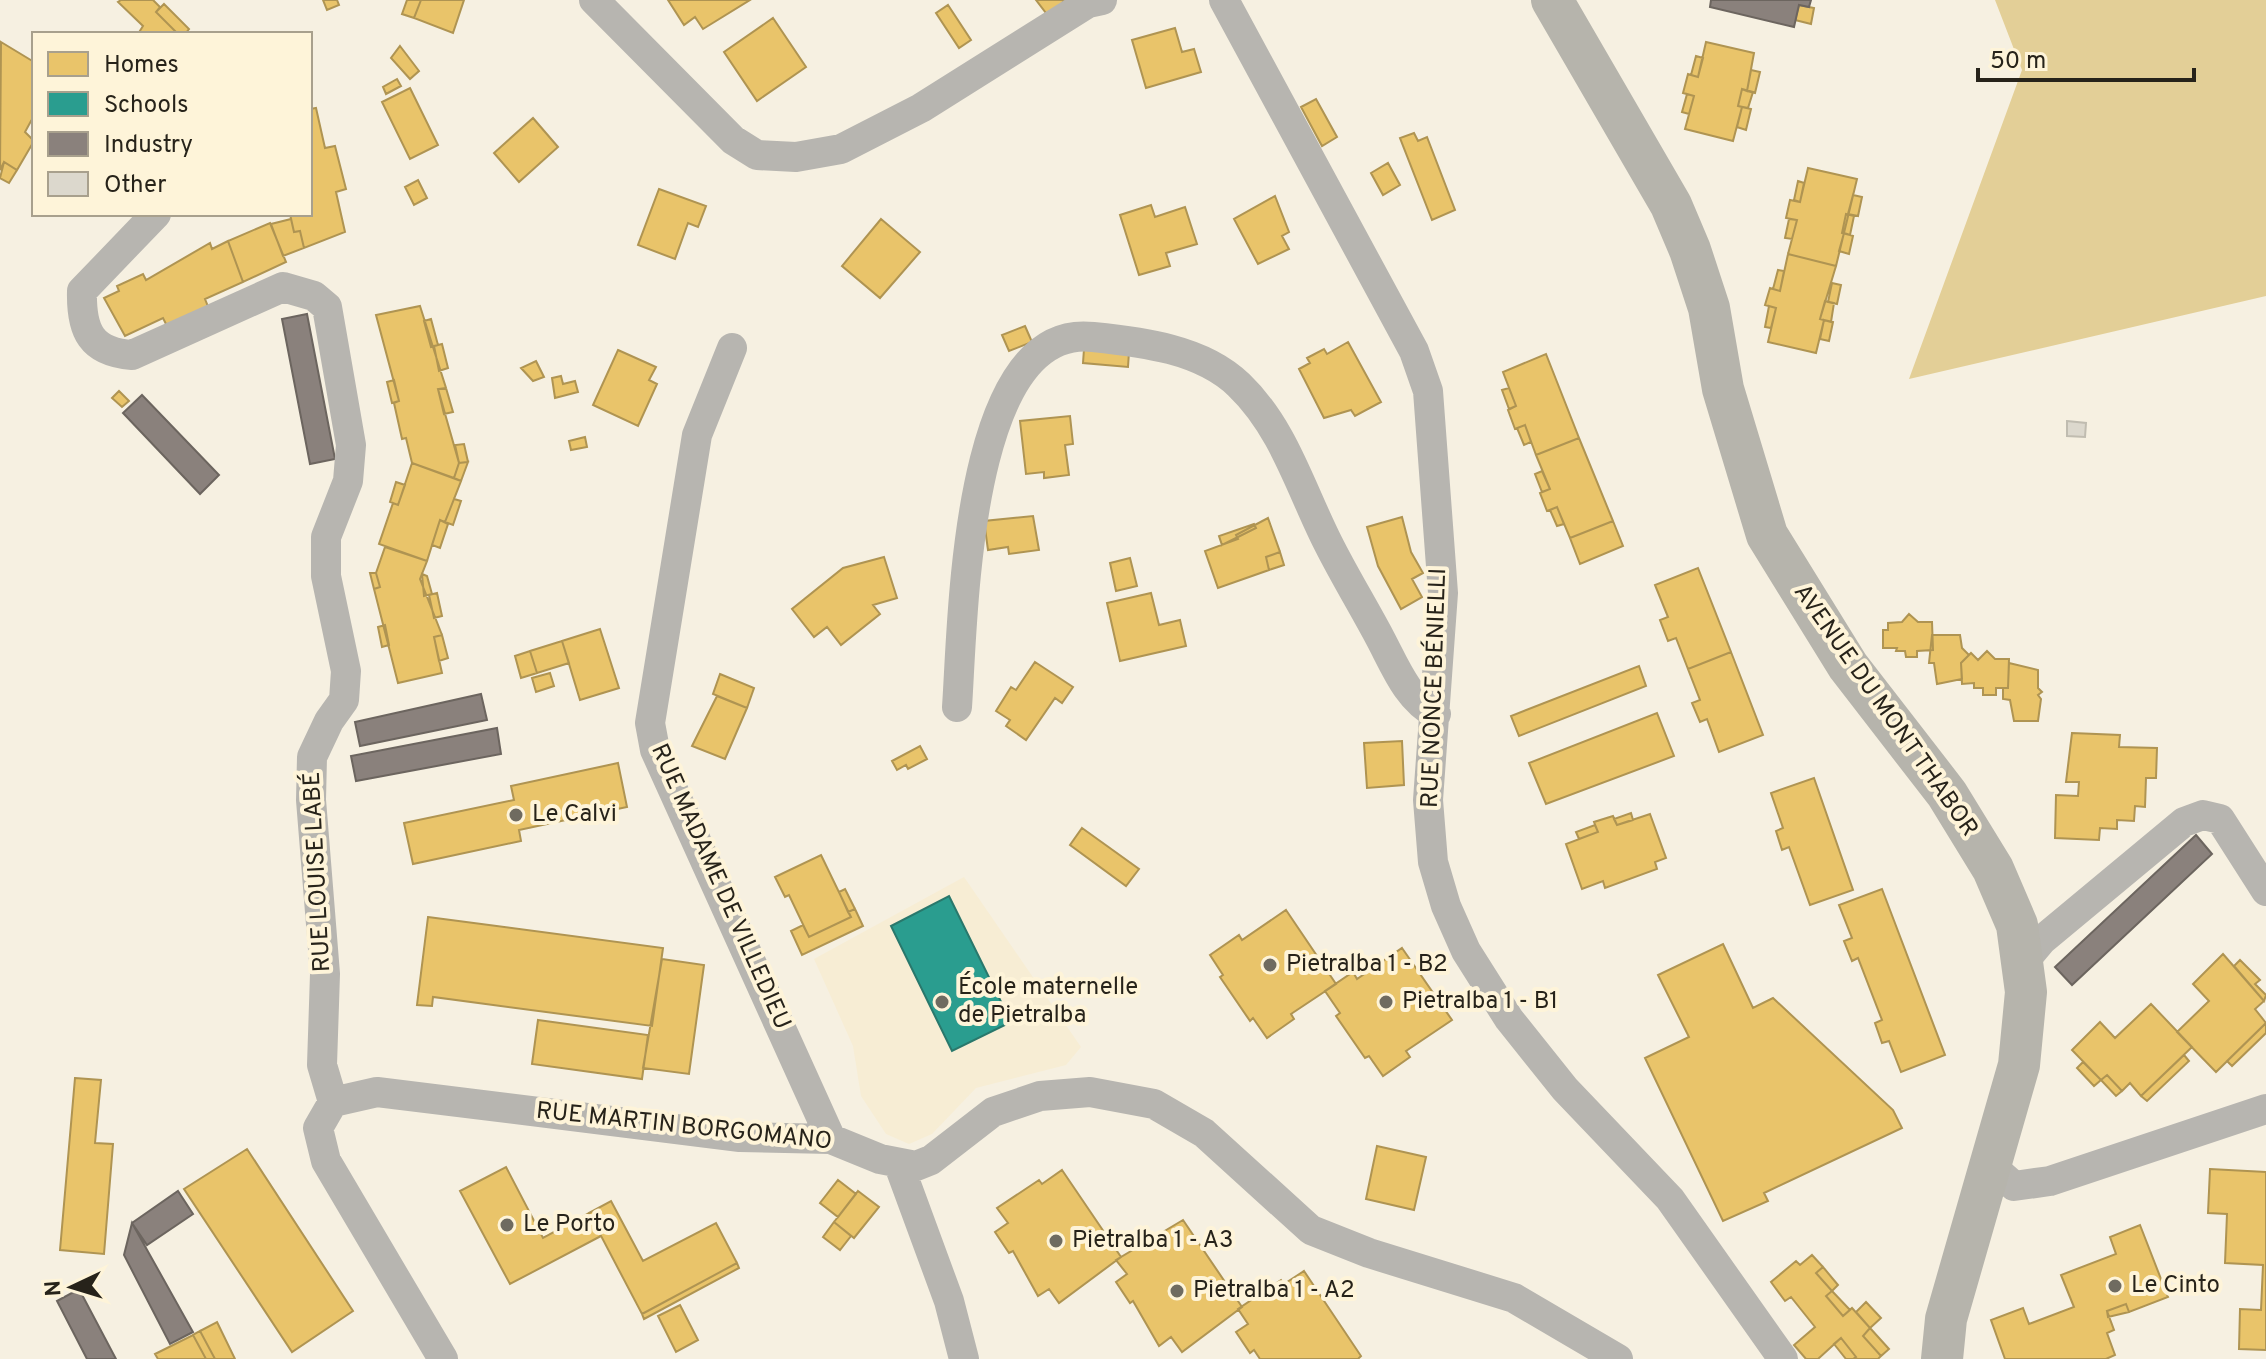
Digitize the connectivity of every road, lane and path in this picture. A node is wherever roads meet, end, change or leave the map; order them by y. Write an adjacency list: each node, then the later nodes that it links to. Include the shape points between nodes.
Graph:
1 (594, 0): 2 (street, via 733,140 757,155 796,157 841,149 921,108 1088,3)
2 (1102, 0)
3 (1224, 0): 8 (street, RUE NONCE BÉNIELLI, via 1414,351 1428,391 1443,593)
4 (1552, 0): 10 (street, AVENUE DU MONT THABOR, via 1671,205 1690,250 1709,308 1735,434 1767,535 1825,633 1947,794 1993,869 2017,925)
5 (154, 216): 11 (street, RUE LOUISE LABÉ, via 82,291 82,313 92,340 107,353 132,355 283,287 314,296 327,307 351,445 348,481 326,537 326,576 346,671 344,700 318,745 312,771 325,974 322,1065)
6 (732, 348): 13 (street, RUE MADAME DE VILLEDIEU, via 697,435 650,723 655,750)
7 (957, 707): 8 (street, via 970,532 987,451 1011,386 1032,356 1085,336 1173,351 1206,363 1238,384 1261,410 1289,458 1327,541 1412,696)
8 (1436, 714): 19 (street, RUE NONCE BÉNIELLI, via 1428,800 1433,862 1466,951 1509,1019 1565,1089 1670,1199)
9 (2266, 891): 10 (street, via 2220,819 2203,815 2184,822 2042,940)
10 (2022, 964): 14 (street, AVENUE DU MONT THABOR, via 2025,1022 2019,1065)
11 (333, 1102): 13 (street, RUE MARTIN BORGOMANO, via 377,1092 740,1137); 16 (street, via 318,1128 326,1161)
12 (2266, 1109): 14 (street, via 2050,1181 2014,1186)
13 (831, 1139): 15 (street, RUE MARTIN BORGOMANO)
14 (1989, 1164): 20 (street, AVENUE DU MONT THABOR, via 1946,1319)
15 (899, 1165): 17 (street, via 949,1301); 18 (street, via 931,1160 993,1112 1040,1096 1090,1092 1154,1104 1204,1133 1311,1230 1514,1298)
16 (443, 1359)
17 (964, 1359)
18 (1618, 1359)
19 (1783, 1359)
20 (1942, 1359)

